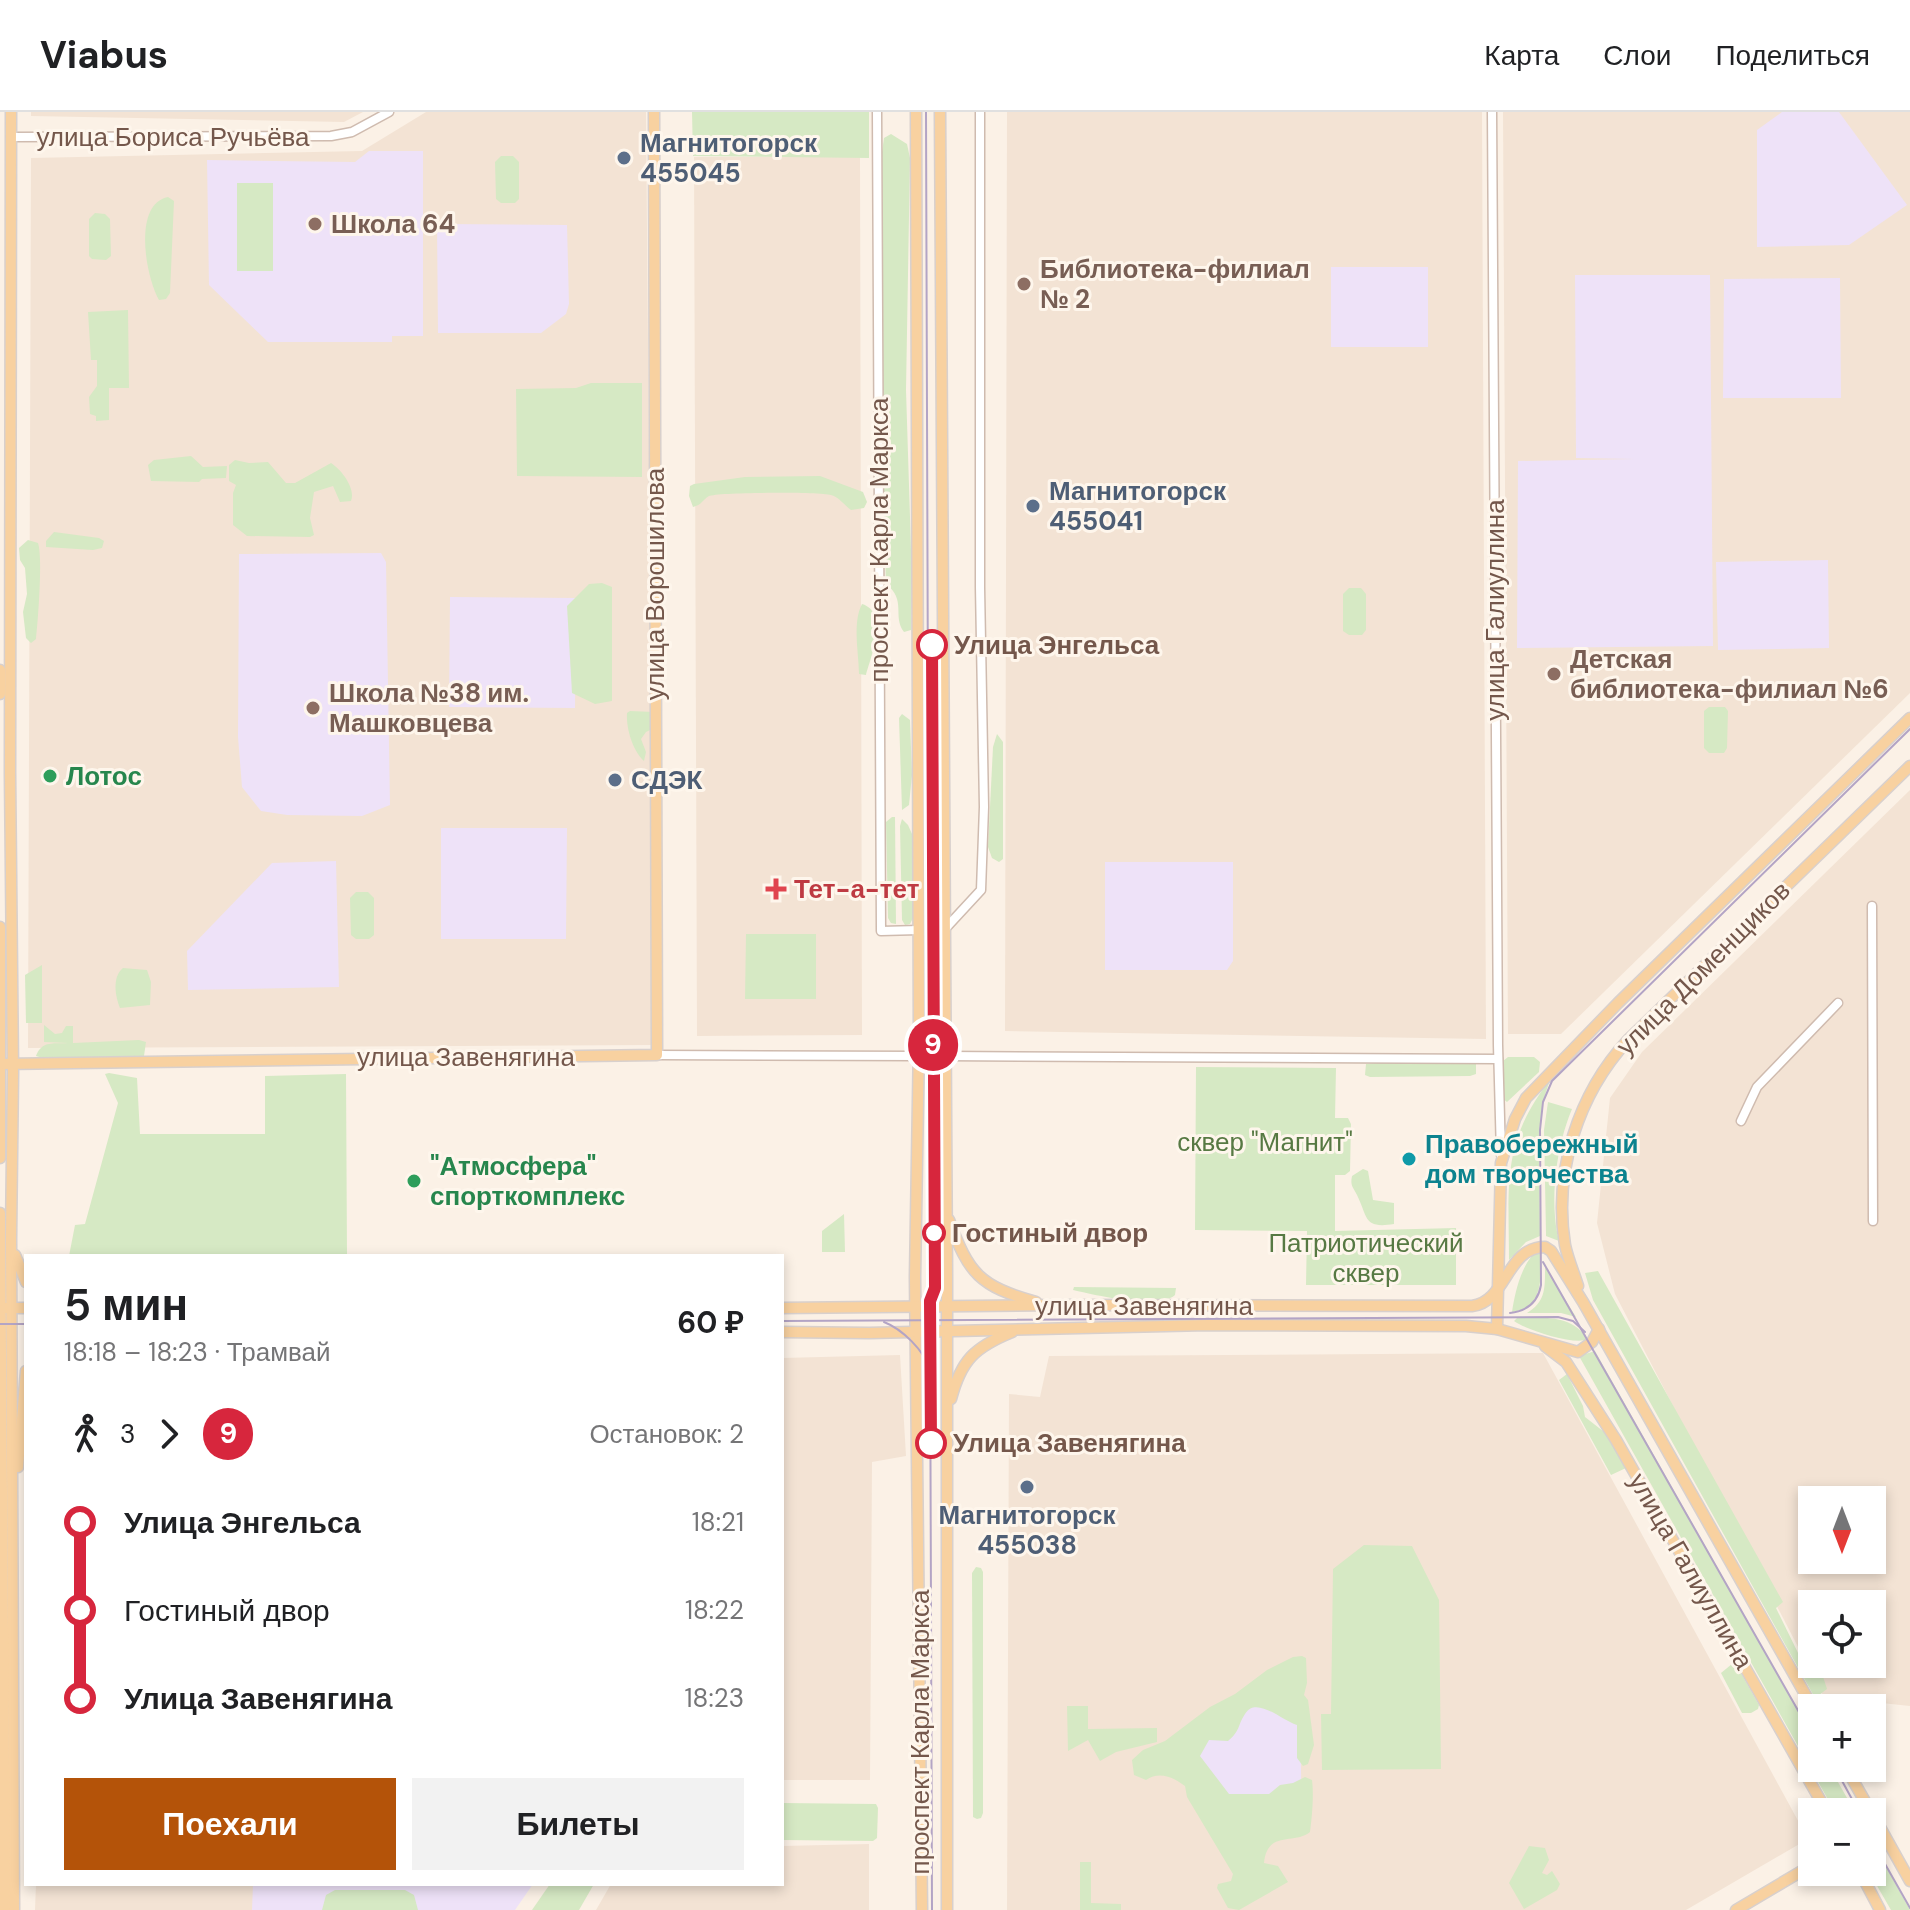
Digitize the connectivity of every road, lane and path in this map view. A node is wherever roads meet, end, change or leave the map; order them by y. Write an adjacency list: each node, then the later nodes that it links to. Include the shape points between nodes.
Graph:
1 (11, 112): 9 (main road)
2 (389, 112): 9 (street, улица Бориса Ручьёва, via 352,132 331,136)
3 (654, 112): 20 (main road, улица Ворошилова)
4 (877, 112): 17 (street, проспект Карла Маркса, via 881,931)
5 (916, 112): 17 (main road, проспект Карла Маркса)
6 (940, 112): 18 (main road, проспект Карла Маркса)
7 (980, 112): 18 (street, via 981,890)
8 (1492, 112): 23 (street, улица Галиуллина)
9 (5, 137): 11 (main road)
10 (0, 670): 11 (main road)
11 (4, 687): 12 (main road); 24 (main road)
12 (0, 694)
13 (1910, 718): 27 (main road, улица Доменщиков, via 1584,1036)
14 (1910, 766): 37 (main road, улица Доменщиков, via 1628,1040 1598,1081 1572,1140 1563,1185 1566,1250)
15 (1872, 906): 33 (street)
16 (0, 927): 24 (main road)
17 (919, 930): 21 (main road, проспект Карла Маркса)
18 (944, 930): 22 (main road, проспект Карла Маркса)
19 (1838, 1003): 28 (street, via 1765,1077)
20 (657, 1055): 21 (street, улица Завенягина); 24 (main road, улица Завенягина)
21 (919, 1056): 39 (main road, проспект Карла Маркса)
22 (944, 1056): 23 (street); 31 (main road, проспект Карла Маркса)
23 (1498, 1059): 26 (street, улица Галиуллина)
24 (7, 1064): 25 (main road); 34 (main road)
25 (1, 1082): 29 (main road)
26 (1500, 1108): 27 (street); 30 (street, улица Галиуллина)
27 (1519, 1109): 30 (main road, улица Доменщиков)
28 (1741, 1121)
29 (0, 1158)
30 (1501, 1163): 36 (main road, улица Галиуллина)
31 (946, 1212): 38 (main road, via 976,1275 1008,1295); 40 (main road, проспект Карла Маркса)
32 (0, 1213): 43 (main road)
33 (1873, 1221)
34 (11, 1238): 35 (main road); 43 (main road)
35 (24, 1278)
36 (1498, 1287): 37 (main road, улица Галиуллина, via 1528,1249 1545,1247); 38 (main road, улица Завенягина, via 1482,1305 1461,1306); 45 (main road, улица Галиуллина)
37 (1583, 1302): 46 (main road, улица Галиуллина)
38 (1045, 1305): 40 (main road, улица Завенягина)
39 (916, 1307): 40 (main road, улица Завенягина); 42 (main road, улица Завенягина); 48 (main road, проспект Карла Маркса)
40 (947, 1307): 49 (main road, проспект Карла Маркса)
41 (24, 1308): 43 (main road)
42 (784, 1308)
43 (4, 1309): 50 (main road)
44 (1018, 1329): 45 (main road, улица Завенягина); 49 (main road, улица Завенягина); 53 (main road, via 968,1358)
45 (1497, 1329): 51 (main road, улица Галиуллина)
46 (1599, 1329): 51 (main road, улица Галиуллина, via 1578,1352); 55 (main road, улица Галиуллина)
47 (784, 1332): 48 (main road, улица Завенягина)
48 (916, 1332): 49 (main road, улица Завенягина); 63 (main road, проспект Карла Маркса)
49 (947, 1332): 53 (main road, проспект Карла Маркса)
50 (5, 1337): 54 (main road)
51 (1540, 1343): 56 (main road, улица Галиуллина, via 1566,1362 1616,1440)
52 (24, 1403): 54 (main road, via 21,1450)
53 (947, 1416): 64 (main road, проспект Карла Маркса)
54 (5, 1491): 61 (main road); 62 (main road)
55 (1805, 1694)
56 (1819, 1798)
57 (1886, 1844): 59 (main road)
58 (1798, 1873): 65 (main road)
59 (1910, 1881)
60 (1867, 1886): 66 (main road)
61 (5, 1910)
62 (14, 1910)
63 (922, 1910)
64 (947, 1910)
65 (1736, 1910)
66 (1880, 1910)

